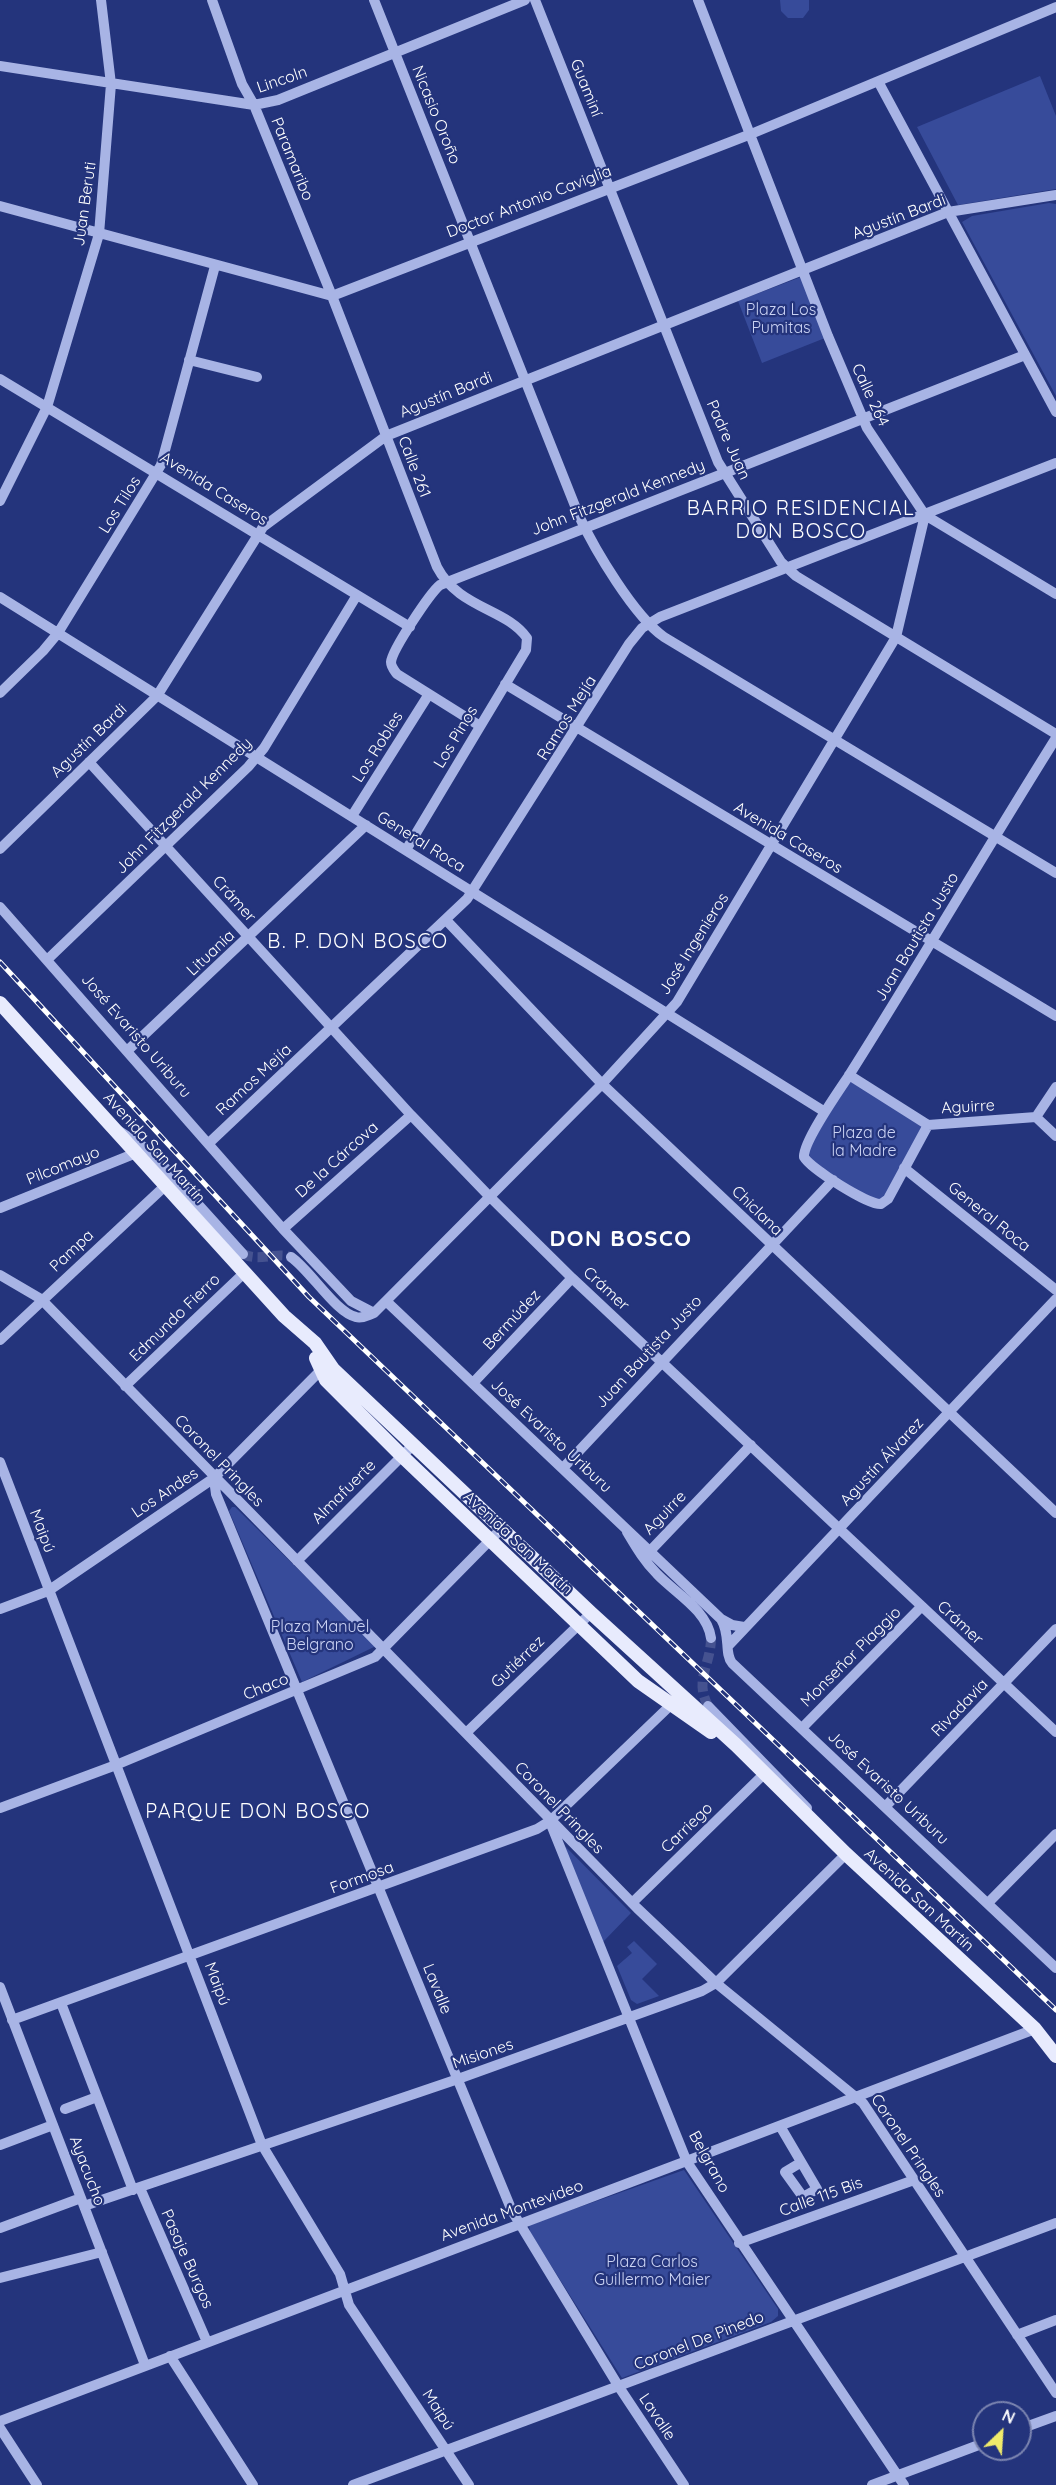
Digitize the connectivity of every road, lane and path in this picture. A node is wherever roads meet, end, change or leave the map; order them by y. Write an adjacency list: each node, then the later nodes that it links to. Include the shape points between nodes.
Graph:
1 (101, 0): 11 (street, Juan Beruti)
2 (212, 0): 12 (street, Paramaribo, via 242,84)
3 (374, 0): 8 (street, Nicasio Oroño)
4 (525, 0): 8 (street, Lincoln)
5 (535, 0): 14 (street, Guaminí)
6 (698, 0): 13 (street, Calle 264)
7 (1056, 7): 10 (street, Doctor Antonio Caviglia)
8 (396, 54): 12 (street, Lincoln, via 278,100); 19 (street, Nicasio Oroño)
9 (0, 66): 11 (street, Lincoln)
10 (879, 82): 13 (street, Doctor Antonio Caviglia); 17 (street)
11 (111, 84): 12 (street, Lincoln); 18 (street, Juan Beruti)
12 (254, 105): 22 (street, Paramaribo)
13 (751, 134): 14 (street, Doctor Antonio Caviglia); 21 (street, Calle 264)
14 (610, 187): 19 (street, Doctor Antonio Caviglia); 23 (street, Padre Juan)
15 (1056, 195): 17 (street, Agustín Bardi)
16 (0, 206): 18 (street)
17 (948, 212): 21 (street, Agustín Bardi); 24 (street)
18 (99, 234): 20 (street); 29 (street, Juan Beruti)
19 (470, 241): 22 (street, Doctor Antonio Caviglia); 28 (street, Nicasio Oroño)
20 (215, 267): 22 (street); 25 (street, Los Tilos)
21 (804, 270): 23 (street, Agustín Bardi); 31 (street, Calle 264)
22 (332, 296): 32 (street, Calle 261)
23 (666, 326): 28 (street, Agustín Bardi); 35 (street, Padre Juan)
24 (1025, 355): 30 (street); 31 (street, John Fitzgerald Kennedy)
25 (189, 360): 26 (street); 34 (street, Los Tilos)
26 (256, 377)
27 (0, 379): 29 (street, Avenida Caseros)
28 (524, 380): 32 (street, Agustín Bardi); 38 (street, Nicasio Oroño)
29 (47, 407): 34 (street, Avenida Caseros); 36 (street, Juan Beruti)
30 (1056, 412)
31 (862, 418): 35 (street, John Fitzgerald Kennedy); 37 (street, Calle 264)
32 (386, 436): 39 (street, Agustín Bardi); 41 (street, Calle 261)
33 (1056, 463): 37 (street, Ramos Mejía)
34 (157, 472): 39 (street, Avenida Caseros); 47 (street, Los Tilos)
35 (723, 473): 38 (street, John Fitzgerald Kennedy); 40 (street, Padre Juan)
36 (0, 501)
37 (925, 515): 40 (street, Ramos Mejía); 42 (street, Calle 264); 48 (street, José Ingenieros)
38 (584, 527): 41 (street, John Fitzgerald Kennedy); 45 (street, Nicasio Oroño)
39 (258, 534): 43 (street, Avenida Caseros); 52 (street, Agustín Bardi)
40 (787, 570): 45 (street, Ramos Mejía); 48 (street, Padre Juan)
41 (445, 581): 46 (street, John Fitzgerald Kennedy, via 430,594); 49 (street, Los Pinos, via 527,638 526,650)
42 (1056, 594)
43 (357, 595): 46 (street, Avenida Caseros); 57 (street, John Fitzgerald Kennedy)
44 (0, 597): 47 (street, General Roca)
45 (648, 624): 54 (street, Ramos Mejía, via 629,644); 56 (street, Nicasio Oroño)
46 (410, 627): 51 (street, John Fitzgerald Kennedy, via 391,659 392,666 397,674)
47 (58, 633): 50 (street, Los Tilos); 52 (street, General Roca)
48 (896, 637): 55 (street, Padre Juan); 56 (street, José Ingenieros)
49 (505, 684): 53 (street, Los Pinos); 54 (street, Avenida Caseros)
50 (0, 693)
51 (429, 694): 53 (street); 59 (street, Los Robles)
52 (157, 696): 57 (street, General Roca); 58 (street, Agustín Bardi)
53 (480, 726): 65 (street, Los Pinos)
54 (578, 729): 62 (street, Avenida Caseros); 67 (street, Ramos Mejía)
55 (1056, 736): 61 (street, Juan Bautista Justo)
56 (835, 741): 61 (street, Nicasio Oroño); 62 (street, José Ingenieros)
57 (256, 757): 59 (street, General Roca); 63 (street, John Fitzgerald Kennedy)
58 (89, 762): 63 (street, Crámer); 64 (street, Agustín Bardi)
59 (352, 816): 60 (street, General Roca)
60 (366, 825): 65 (street, General Roca); 70 (street, Lituania)
61 (994, 837): 66 (street, Nicasio Oroño); 71 (street, Juan Bautista Justo)
62 (772, 845): 71 (street, Avenida Caseros); 74 (street, José Ingenieros)
63 (167, 847): 70 (street, Crámer); 72 (street, John Fitzgerald Kennedy)
64 (0, 849)
65 (406, 850): 67 (street, General Roca)
66 (1056, 873)
67 (473, 892): 69 (street, Ramos Mejía); 74 (street, General Roca)
68 (0, 907): 72 (street, José Evaristo Uriburu)
69 (446, 920): 76 (street, Ramos Mejía); 79 (street, Chiclana)
70 (249, 938): 76 (street, Crámer); 77 (street, Lituania)
71 (932, 943): 75 (street, Avenida Caseros); 78 (street, Juan Bautista Justo)
72 (48, 959): 77 (street, José Evaristo Uriburu)
73 (0, 1003): 85 (main road, Avenida San Martín)
74 (667, 1014): 79 (street, José Ingenieros); 81 (street, General Roca)
75 (1056, 1016)
76 (331, 1028): 82 (street, Crámer); 87 (street, Ramos Mejía)
77 (128, 1051): 87 (street, José Evaristo Uriburu)
78 (849, 1075): 81 (street, Juan Bautista Justo); 84 (street)
79 (602, 1084): 92 (street, José Ingenieros); 95 (street, Chiclana)
80 (1056, 1087): 83 (street)
81 (825, 1112): 90 (street, Juan Bautista Justo, via 803,1152 806,1161)
82 (411, 1115): 92 (street, Crámer); 94 (street, De la Cárcova)
83 (1036, 1118): 84 (street, Aguirre); 86 (street)
84 (928, 1125): 89 (street, Aguirre)
85 (114, 1128): 88 (main road, Avenida San Martín); 96 (street, via 150,1151)
86 (1056, 1136)
87 (209, 1143): 94 (street, José Evaristo Uriburu)
88 (136, 1153): 91 (main road, Avenida San Martín); 93 (street, Pilcomayo)
89 (904, 1168): 90 (street, Aguirre, via 888,1199 876,1204); 101 (street, General Roca)
90 (833, 1180): 95 (street, Juan Bautista Justo)
91 (165, 1186): 98 (main road, Avenida San Martín); 102 (street, Pampa)
92 (489, 1196): 100 (street, Crámer); 104 (street, José Ingenieros)
93 (0, 1208)
94 (283, 1229): 105 (street, José Evaristo Uriburu, via 351,1301)
95 (770, 1245): 108 (street, Juan Bautista Justo); 113 (street, Chiclana)
96 (243, 1254)
97 (291, 1257): 105 (street, via 348,1314 363,1318)
98 (245, 1272): 106 (main road, Avenida San Martín); 112 (street, Edmundo Fierro)
99 (0, 1275): 102 (street, Coronel Pringles)
100 (572, 1278): 108 (street, Crámer); 110 (street, Bermúdez)
101 (1056, 1290)
102 (41, 1299): 107 (street, Pampa); 112 (street, Coronel Pringles)
103 (1056, 1299): 113 (street, Agustín Álvarez)
104 (386, 1301): 105 (street, José Ingenieros); 110 (street, José Evaristo Uriburu)
105 (374, 1312)
106 (284, 1316): 109 (main road, Avenida San Martín); 114 (main road, Avenida San Martín, via 315,1343 333,1369)
107 (0, 1340)
108 (662, 1360): 116 (street, Crámer); 119 (street, Juan Bautista Justo)
109 (323, 1368): 111 (main road, Avenida San Martín); 120 (street, Los Andes)
110 (473, 1383): 119 (street, José Evaristo Uriburu)
111 (330, 1385): 114 (main road, via 344,1388 379,1422); 117 (main road, Avenida San Martín)
112 (125, 1386): 120 (street, Coronel Pringles)
113 (950, 1412): 121 (street, Chiclana); 124 (street, Agustín Álvarez)
114 (385, 1418): 115 (main road, Avenida San Martín)
115 (413, 1445): 117 (street, Almafuerte); 123 (main road, Avenida San Martín)
116 (751, 1445): 124 (street, Crámer); 126 (street, Aguirre)
117 (402, 1456): 125 (main road, Avenida San Martín); 127 (street, Almafuerte)
118 (0, 1462): 128 (street, Maipú)
119 (563, 1467): 122 (street, José Evaristo Uriburu)
120 (214, 1478): 127 (street, Coronel Pringles); 128 (street, Los Andes); 140 (street, Lavalle, via 216,1494)
121 (1056, 1514)
122 (621, 1522): 126 (street, José Evaristo Uriburu); 136 (street, via 641,1556 703,1618)
123 (502, 1528): 125 (street, Chaco); 131 (main road, Avenida San Martín)
124 (840, 1529): 129 (street, Crámer); 134 (street, Agustín Álvarez)
125 (491, 1540): 133 (main road, Avenida San Martín); 138 (street, Chaco)
126 (651, 1550): 132 (street, José Evaristo Uriburu)
127 (297, 1561): 138 (street, Coronel Pringles)
128 (48, 1591): 130 (street, Los Andes); 146 (street, Maipú)
129 (921, 1607): 139 (street, Crámer); 143 (street, Monseñor Piaggio)
130 (0, 1610)
131 (591, 1613): 133 (street, Gutiérrez); 141 (main road, Avenida San Martín)
132 (721, 1619): 134 (street, José Evaristo Uriburu); 137 (street, José Evaristo Uriburu)
133 (580, 1624): 141 (main road, Avenida San Martín, via 638,1681); 145 (street, Gutiérrez)
134 (744, 1627): 137 (street, Agustín Álvarez)
135 (1056, 1629): 139 (street, Rivadavia)
136 (711, 1638)
137 (729, 1644): 143 (street, José Evaristo Uriburu, via 732,1663)
138 (384, 1649): 140 (street, Chaco, via 375,1657); 145 (street, Coronel Pringles)
139 (1004, 1684): 144 (street, Crámer); 148 (street, Rivadavia)
140 (299, 1690): 146 (street, Chaco); 154 (street, Lavalle)
141 (677, 1700): 147 (main road, Avenida San Martín); 150 (street, Formosa)
142 (708, 1706): 152 (street, via 793,1790)
143 (803, 1727): 148 (street, José Evaristo Uriburu)
144 (1056, 1732)
145 (466, 1733): 150 (street, Coronel Pringles)
146 (116, 1765): 149 (street, Chaco); 157 (street, Maipú)
147 (760, 1772): 152 (main road, Avenida San Martín); 155 (street, Carriego)
148 (885, 1807): 156 (street, José Evaristo Uriburu)
149 (0, 1808)
150 (550, 1821): 154 (street, Formosa); 155 (street, Coronel Pringles); 162 (street, Belgrano)
151 (1056, 1834): 156 (street)
152 (831, 1839): 153 (main road, Avenida San Martín)
153 (846, 1854): 159 (street, Misiones); 164 (main road, Avenida San Martín)
154 (380, 1888): 157 (street, Formosa); 166 (street, Lavalle)
155 (632, 1903): 159 (street, Coronel Pringles)
156 (988, 1903): 158 (street, José Evaristo Uriburu)
157 (190, 1957): 161 (street, Formosa); 173 (street, Maipú)
158 (1056, 1968)
159 (716, 1983): 162 (street, Misiones); 168 (street, Coronel Pringles)
160 (0, 1987): 163 (street, Ayacucho)
161 (62, 2003): 163 (street, Formosa); 167 (street, Pasaje Burgos)
162 (627, 2019): 166 (street, Misiones); 174 (street, Belgrano)
163 (12, 2020): 170 (street, Ayacucho)
164 (1035, 2029): 165 (main road, Avenida San Martín); 168 (street, Avenida Montevideo)
165 (1056, 2056)
166 (458, 2079): 173 (street, Misiones); 180 (street, Lavalle)
167 (97, 2097): 169 (street); 177 (street, Pasaje Burgos)
168 (857, 2097): 171 (street, Avenida Montevideo); 176 (street, Coronel Pringles)
169 (65, 2109)
170 (53, 2125): 172 (street); 178 (street, Ayacucho)
171 (780, 2127): 174 (street, Avenida Montevideo); 175 (street)
172 (0, 2145)
173 (262, 2145): 177 (street, Misiones); 186 (street, Maipú, via 340,2274)
174 (687, 2162): 180 (street, Avenida Montevideo); 182 (street, Belgrano)
175 (800, 2163)
176 (914, 2180): 182 (street, Calle 115 Bis); 184 (street, Coronel Pringles)
177 (136, 2189): 178 (street, Misiones); 190 (street, Pasaje Burgos)
178 (83, 2202): 181 (street, Misiones); 183 (street, Ayacucho)
179 (1056, 2223): 184 (street, Coronel De Pinedo)
180 (520, 2224): 186 (street, Avenida Montevideo); 193 (street, Lavalle)
181 (0, 2228)
182 (739, 2242): 188 (street, Belgrano)
183 (102, 2252): 185 (street); 192 (street, Ayacucho)
184 (964, 2256): 188 (street, Coronel De Pinedo); 189 (street, Coronel Pringles)
185 (0, 2278)
186 (344, 2289): 190 (street, Avenida Montevideo); 200 (street, Maipú, via 349,2305)
187 (1056, 2320): 189 (street)
188 (794, 2321): 193 (street, Coronel De Pinedo); 201 (street, Belgrano)
189 (1017, 2336): 194 (street, Coronel Pringles)
190 (207, 2342): 191 (street, Avenida Montevideo)
191 (170, 2356): 192 (street, Avenida Montevideo); 203 (street)
192 (145, 2365): 196 (street, Avenida Montevideo)
193 (619, 2387): 200 (street, Coronel De Pinedo); 206 (street, Lavalle)
194 (1056, 2393)
195 (1056, 2416): 197 (street)
196 (0, 2421)
197 (1032, 2425)
198 (0, 2428): 202 (street)
199 (972, 2448): 201 (street)
200 (445, 2449): 204 (street, Coronel De Pinedo); 205 (street, Maipú)
201 (901, 2480): 207 (street)
202 (37, 2485)
203 (253, 2485)
204 (353, 2485)
205 (469, 2485)
206 (684, 2485)
207 (872, 2485)

